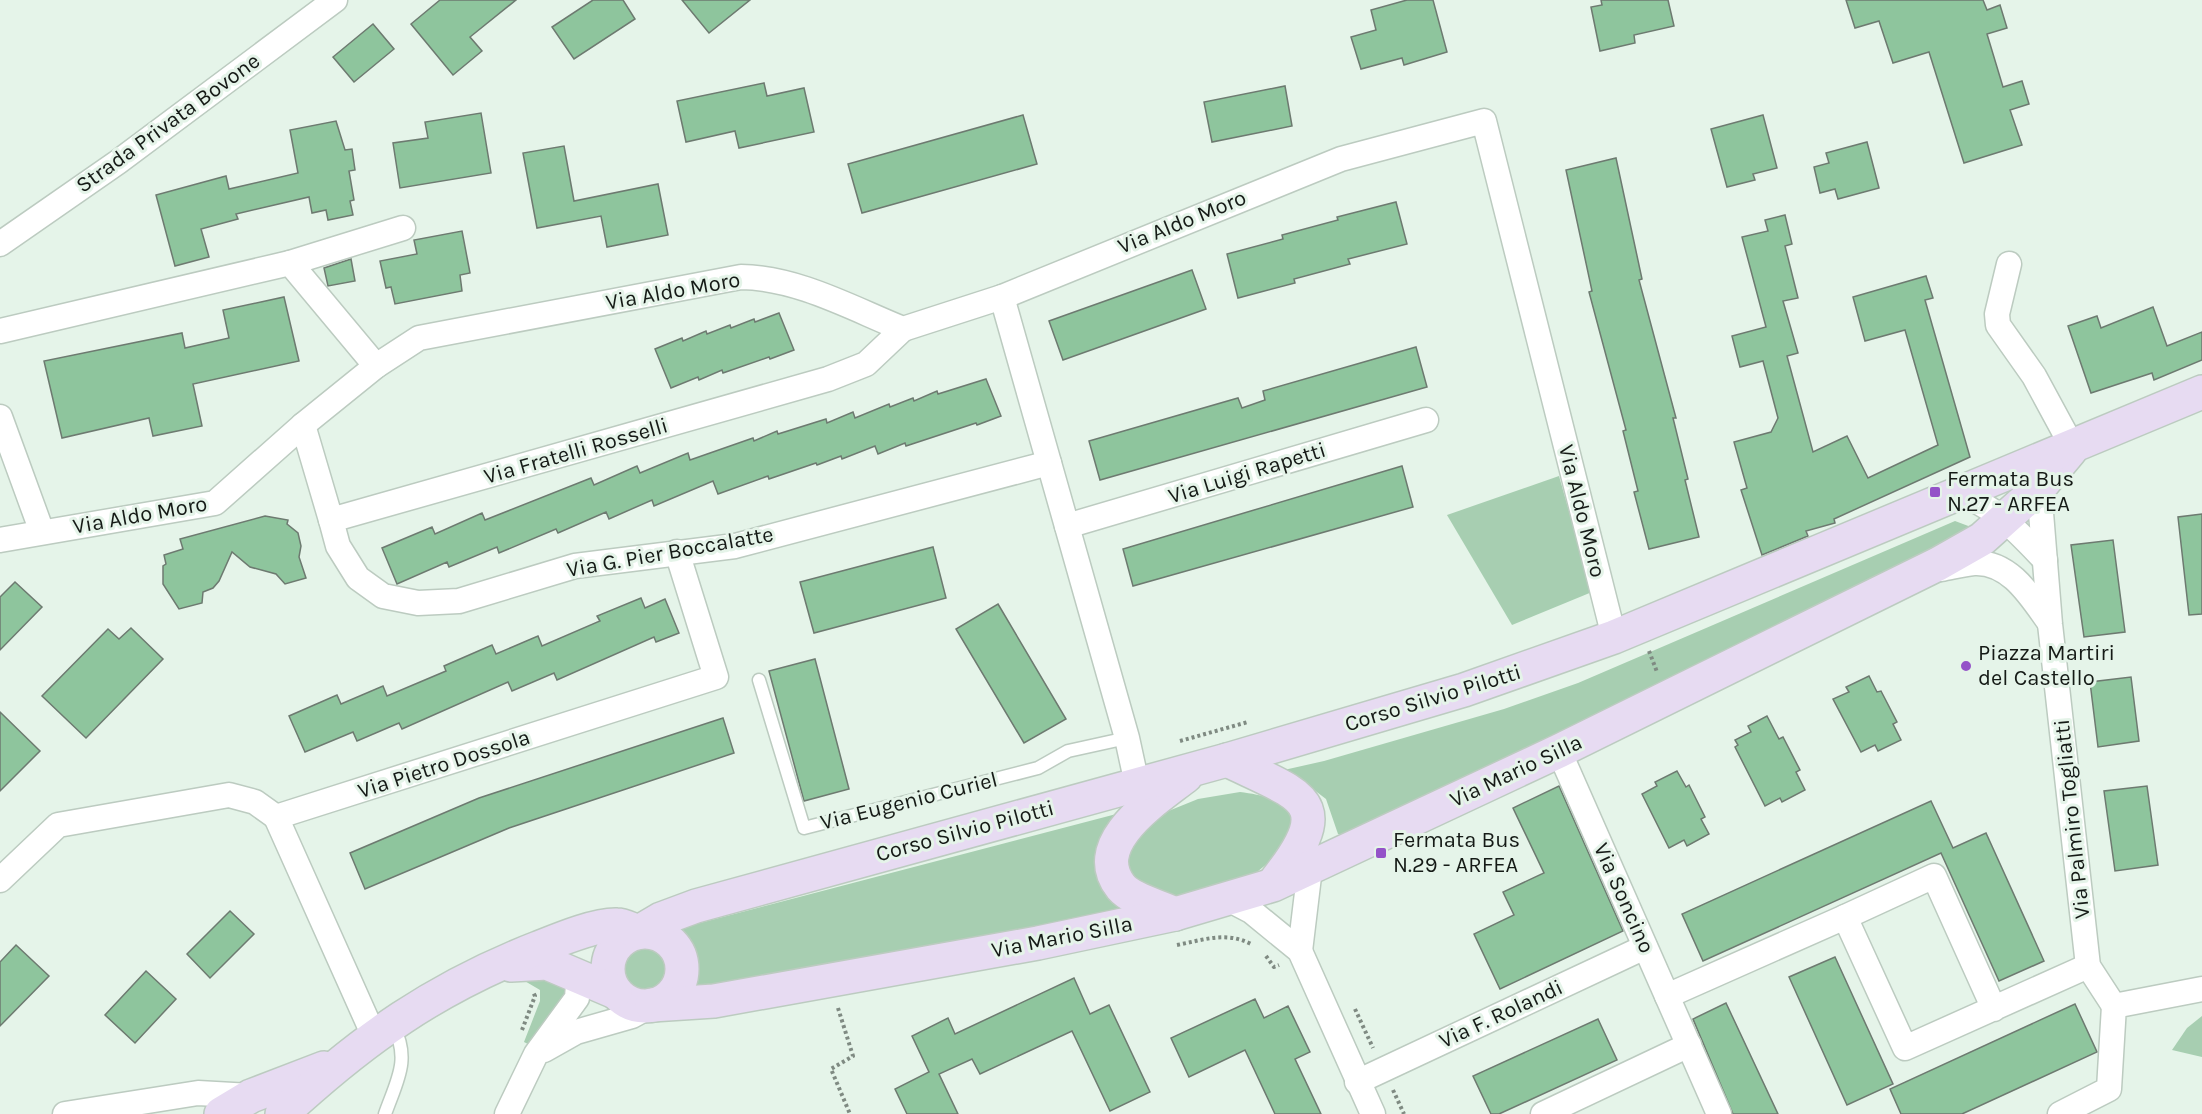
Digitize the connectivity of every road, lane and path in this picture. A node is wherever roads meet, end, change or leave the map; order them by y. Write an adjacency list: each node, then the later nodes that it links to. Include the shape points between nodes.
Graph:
1 (335, 0): 3 (street, Strada Privata Bovone, via 118,162)
2 (403, 228): 4 (street)
3 (0, 244)
4 (290, 263): 8 (street); 9 (street)
5 (2009, 264): 14 (street, via 1998,325 2034,376)
6 (1002, 297): 7 (street, Via Aldo Moro); 15 (street); 27 (street, Via Aldo Moro, via 1341,159 1484,122)
7 (903, 329): 9 (street, Via Aldo Moro, via 791,283 741,277 419,338); 19 (street, Via Fratelli Rosselli, via 866,364 828,380)
8 (0, 331)
9 (376, 366): 13 (street, Via Aldo Moro)
10 (2202, 392): 14 (street, Corso Silvio Pilotti)
11 (0, 417): 21 (street)
12 (1426, 420): 20 (street, Via Luigi Rapetti)
13 (303, 425): 19 (street); 21 (street, Via Aldo Moro, via 215,504)
14 (2073, 448): 16 (street, Via Mario Silla); 17 (street, Corso Silvio Pilotti)
15 (1049, 463): 20 (street); 23 (street, Via G. Pier Boccalatte, via 735,546)
16 (2039, 488): 18 (street, Via Mario Silla); 24 (street, Via Palmiro Togliatti)
17 (1962, 494): 18 (street, via 1987,505); 27 (street, Corso Silvio Pilotti)
18 (2005, 519): 24 (street); 25 (street, Via Mario Silla, via 1982,539)
19 (331, 520): 23 (street, Via G. Pier Boccalatte, via 338,546 358,578 383,596 418,603 459,601 575,566)
20 (1067, 526): 30 (street)
21 (42, 532): 22 (street, Via Aldo Moro)
22 (0, 540)
23 (677, 552): 35 (street, Via Pietro Dossola, via 716,677)
24 (2045, 560): 26 (street, Via Palmiro Togliatti)
25 (1923, 572): 26 (street, Via Palmiro Togliatti, via 1976,563 2000,569 2023,585); 29 (street, Via Mario Silla)
26 (2050, 624): 47 (street, Via Palmiro Togliatti)
27 (1626, 632): 29 (path); 32 (street, Corso Silvio Pilotti, via 1464,690)
28 (759, 680): 30 (lane, Via Eugenio Curiel, via 804,828 1038,768 1068,751)
29 (1668, 697): 31 (street, Via Mario Silla)
30 (1127, 738): 34 (street)
31 (1559, 751): 37 (street, Via Mario Silla); 44 (street, Via Soncino)
32 (1227, 760): 33 (street, Corso Silvio Pilotti); 39 (street, via 1289,790 1303,802 1309,814 1309,828 1301,846)
33 (1194, 769): 34 (street, Corso Silvio Pilotti); 36 (street)
34 (1137, 784): 36 (street); 43 (street, Corso Silvio Pilotti, via 696,906)
35 (276, 817): 38 (street, via 255,802 229,795 58,825); 58 (street)
36 (1134, 819): 42 (street, via 1115,842 1113,872 1121,887)
37 (1310, 868): 39 (street, Via Mario Silla); 45 (street)
38 (0, 880)
39 (1273, 885): 40 (street, Via Mario Silla)
40 (1228, 899): 42 (street, Via Mario Silla); 45 (street, via 1251,911)
41 (1845, 917): 53 (street); 57 (street, via 1905,1048); 57 (street, via 1934,876)
42 (1175, 929): 45 (path, via 1238,937 1260,949 1274,967); 49 (street, Via Mario Silla, via 1038,943)
43 (639, 932): 46 (street, via 617,925 572,934); 52 (street, Corso Silvio Pilotti, via 619,941 608,961); 54 (street, via 661,935 677,950 681,960 680,982 674,992)
44 (1646, 946): 53 (street, Via Soncino); 62 (street, Via F. Rolandi)
45 (1300, 952): 63 (street)
46 (491, 966): 48 (street, via 547,963); 58 (street)
47 (2088, 966): 55 (street, Via Palmiro Togliatti); 57 (street)
48 (574, 973): 52 (street); 60 (street, via 577,998)
49 (829, 981): 54 (street, Via Mario Silla, via 714,1001); 70 (path, via 853,1056 831,1069)
50 (526, 986): 60 (path, via 535,996 516,1042)
51 (2202, 989): 55 (street)
52 (615, 992): 54 (street, via 634,1004)
53 (1668, 996): 59 (street, Via Soncino)
54 (652, 1005): 60 (street, via 632,1016 576,1032)
55 (2114, 1006): 75 (street, via 2109,1089)
56 (1354, 1007): 62 (path)
57 (1994, 1009)
58 (383, 1030): 61 (street); 68 (lane, via 402,1042 403,1054)
59 (1689, 1046): 73 (street); 74 (street, Via Soncino)
60 (537, 1054): 69 (street)
61 (337, 1064): 65 (street); 67 (street)
62 (1383, 1070): 63 (street, Via F. Rolandi); 72 (path)
63 (1357, 1082): 71 (street)
64 (156, 1107): 65 (street, via 198,1093); 66 (street)
65 (233, 1108)
66 (65, 1114)
67 (282, 1114)
68 (385, 1114)
69 (507, 1114)
70 (850, 1114)
71 (1373, 1114)
72 (1404, 1114)
73 (1543, 1114)
74 (1719, 1114)
75 (2060, 1114)

